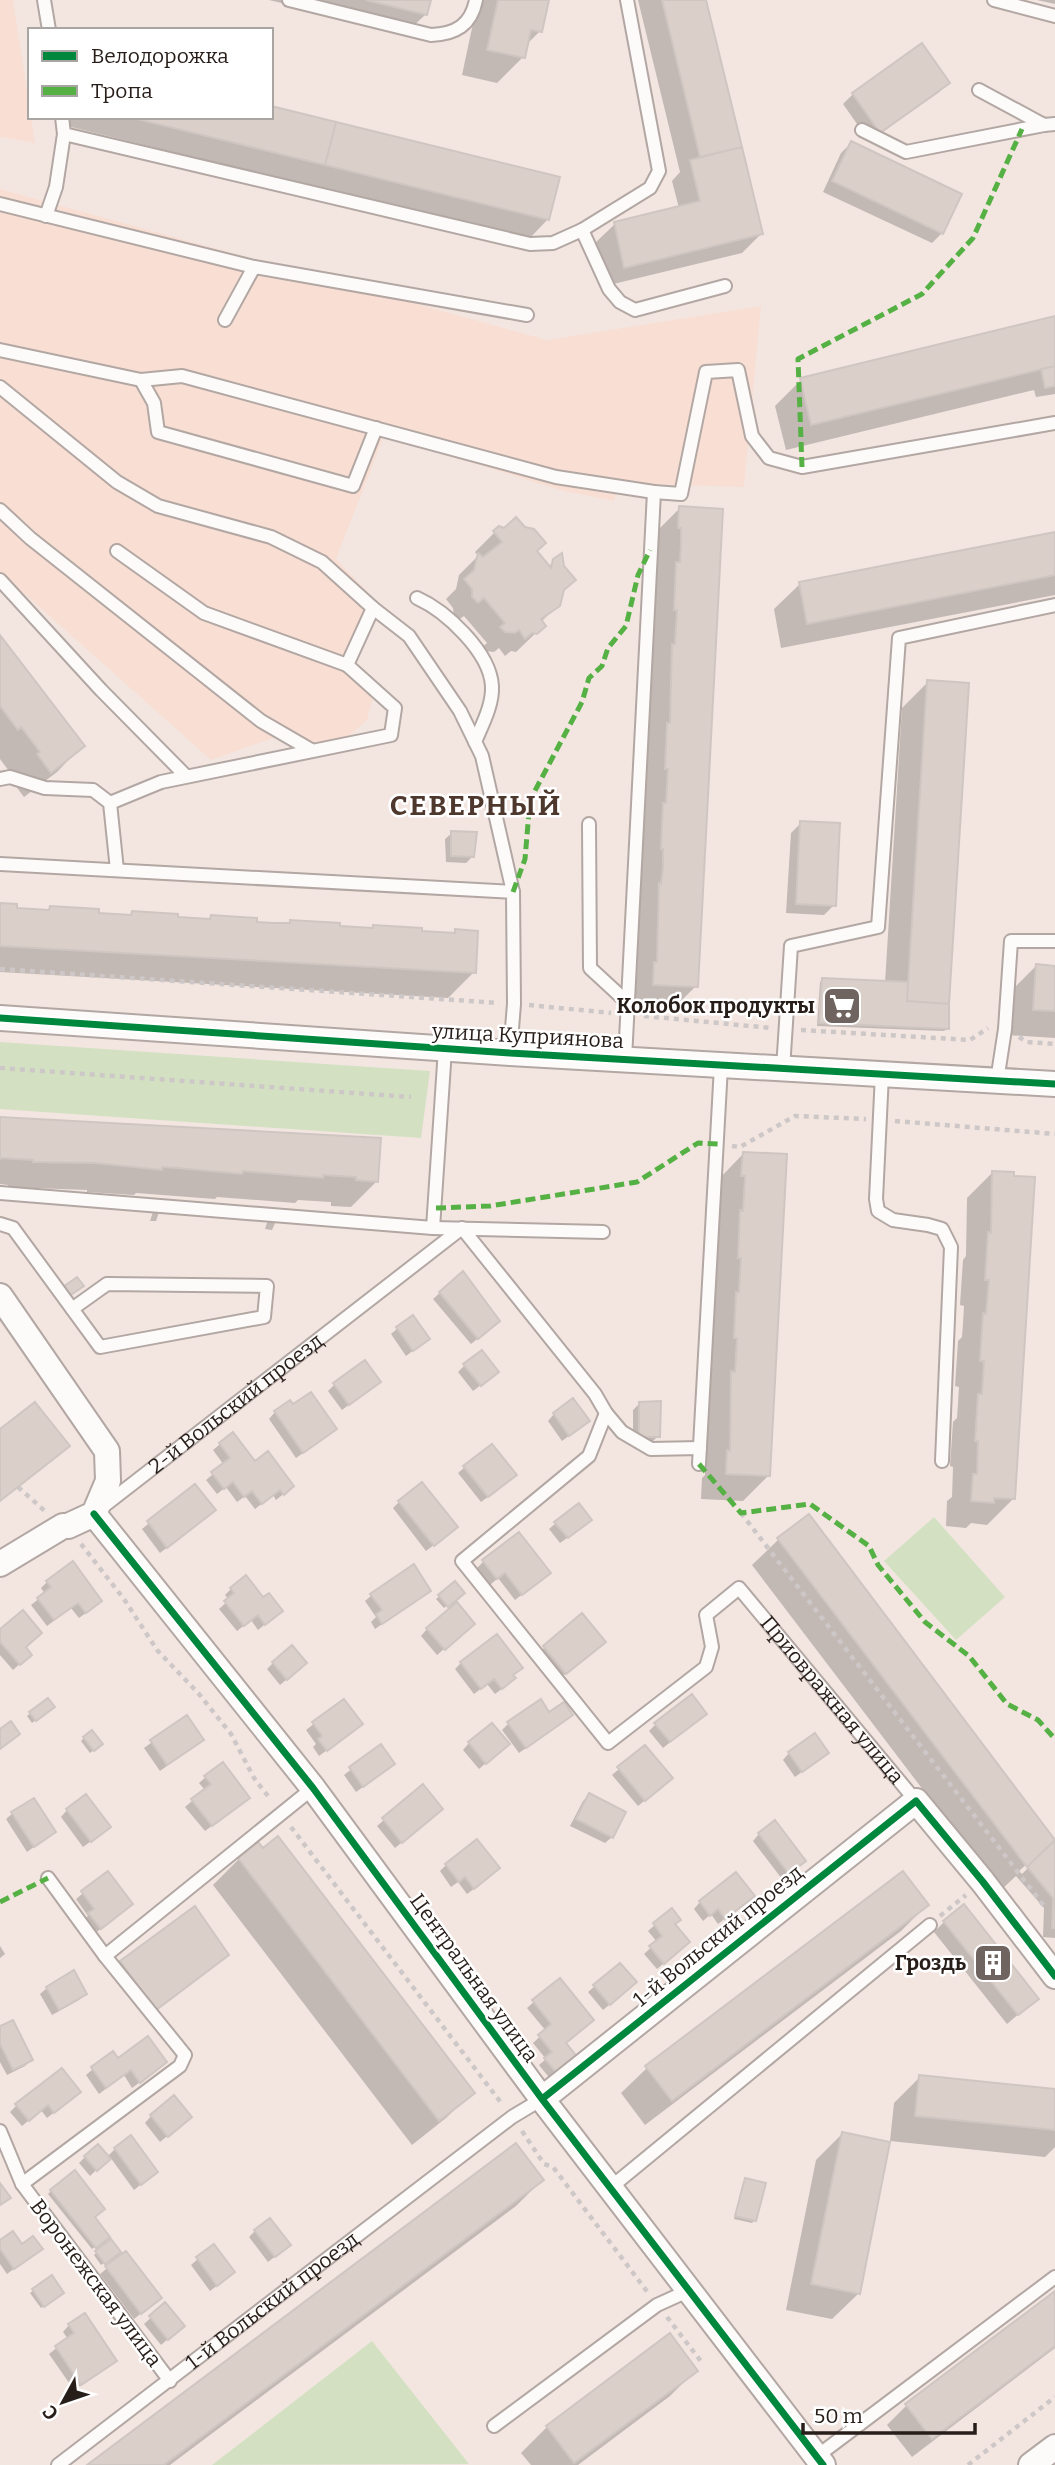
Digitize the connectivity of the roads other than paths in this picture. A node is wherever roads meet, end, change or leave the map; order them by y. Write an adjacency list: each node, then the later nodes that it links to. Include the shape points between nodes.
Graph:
1 (44, 0): 7 (lane)
2 (289, 0): 3 (lane, via 431,34 448,34 464,24)
3 (476, 0)
4 (627, 0): 15 (lane, via 659,171 650,188)
5 (994, 0): 6 (lane)
6 (1055, 16)
7 (49, 28)
8 (979, 90): 10 (lane)
9 (62, 119): 12 (lane)
10 (1050, 124): 11 (lane, via 905,152)
11 (862, 130)
12 (64, 134): 14 (lane, via 56,187); 15 (lane, via 530,244 553,243)
13 (0, 204): 14 (lane)
14 (46, 216): 16 (lane)
15 (582, 230): 17 (lane, via 609,289 635,310)
16 (254, 267): 18 (lane); 19 (lane)
17 (725, 286)
18 (527, 315)
19 (225, 320)
20 (0, 350): 21 (lane)
21 (141, 380): 24 (lane, via 182,376); 24 (lane, via 154,402 158,432 353,486)
22 (0, 387): 31 (lane, via 117,482 147,500 271,537 322,562)
23 (1053, 425): 25 (lane, via 802,467 769,457 752,436 738,370 706,372 681,494)
24 (376, 428): 25 (lane, via 556,477)
25 (654, 492): 43 (lane)
26 (0, 510): 34 (lane, via 261,721)
27 (117, 551): 32 (lane, via 204,613)
28 (0, 580): 36 (lane)
29 (417, 598): 33 (lane, via 462,631 487,664 492,686 489,708)
30 (1055, 605): 49 (lane, via 899,638 878,928 791,946)
31 (373, 608): 32 (lane); 33 (lane, via 408,636 460,711)
32 (347, 665): 34 (lane, via 394,708 391,735)
33 (475, 743): 41 (lane, via 482,756)
34 (312, 750): 36 (lane)
35 (3, 775): 37 (lane, via 45,788 93,790)
36 (186, 776): 37 (lane)
37 (110, 803): 40 (lane)
38 (589, 824): 43 (lane, via 590,968)
39 (0, 864): 40 (lane)
40 (117, 870): 41 (lane)
41 (513, 892): 46 (lane)
42 (1055, 941): 51 (lane, via 1012,941)
43 (629, 1004): 47 (lane)
44 (0, 1018): 45 (street, улица Куприянова)
45 (445, 1049): 46 (street, улица Куприянова); 55 (lane)
46 (510, 1053): 47 (street, улица Куприянова)
47 (625, 1059): 48 (street, улица Куприянова)
48 (721, 1066): 49 (street, улица Куприянова); 61 (lane)
49 (783, 1069): 50 (street, улица Куприянова)
50 (882, 1074): 51 (street, улица Куприянова); 62 (lane, via 878,1212 893,1220 942,1229 951,1247)
51 (997, 1081): 52 (street, улица Куприянова)
52 (1055, 1084)
53 (0, 1193): 55 (lane)
54 (0, 1224): 59 (lane, via 13,1228)
55 (433, 1228): 56 (lane)
56 (462, 1228): 57 (lane); 60 (lane); 64 (lane, 2-й Вольский проезд)
57 (603, 1232)
58 (0, 1296): 64 (street, via 107,1451 108,1481)
59 (72, 1309): 59 (lane, via 100,1347 264,1317 267,1286 107,1284)
60 (606, 1413): 61 (lane, via 622,1432 651,1449); 67 (lane, Приовражная улица, via 589,1456 462,1561 608,1742 706,1667 712,1647 706,1615 739,1588)
61 (700, 1448): 63 (lane)
62 (942, 1461)
63 (699, 1464)
64 (94, 1514): 65 (street, 2-й Вольский проезд); 66 (street, Центральная улица)
65 (0, 1564)
66 (313, 1788): 70 (lane); 72 (street, Центральная улица)
67 (916, 1801): 71 (street, Приовражная улица); 72 (street, 1-й Вольский проезд)
68 (48, 1878): 70 (lane)
69 (930, 1925): 75 (lane)
70 (105, 1956): 74 (lane, Воронежская улица, via 185,2055 180,2066)
71 (1055, 1976)
72 (542, 2099): 75 (street, Центральная улица); 78 (lane, 1-й Вольский проезд, via 512,2117)
73 (0, 2131): 74 (lane, Воронежская улица)
74 (22, 2185): 78 (lane, Воронежская улица)
75 (610, 2188): 77 (street, Центральная улица)
76 (1055, 2277): 81 (lane)
77 (690, 2290): 79 (lane, via 657,2305); 81 (street, Центральная улица)
78 (170, 2381): 82 (lane, 1-й Вольский проезд)
79 (494, 2426)
80 (1055, 2447): 83 (street)
81 (819, 2461)
82 (58, 2465)
83 (1031, 2465)

